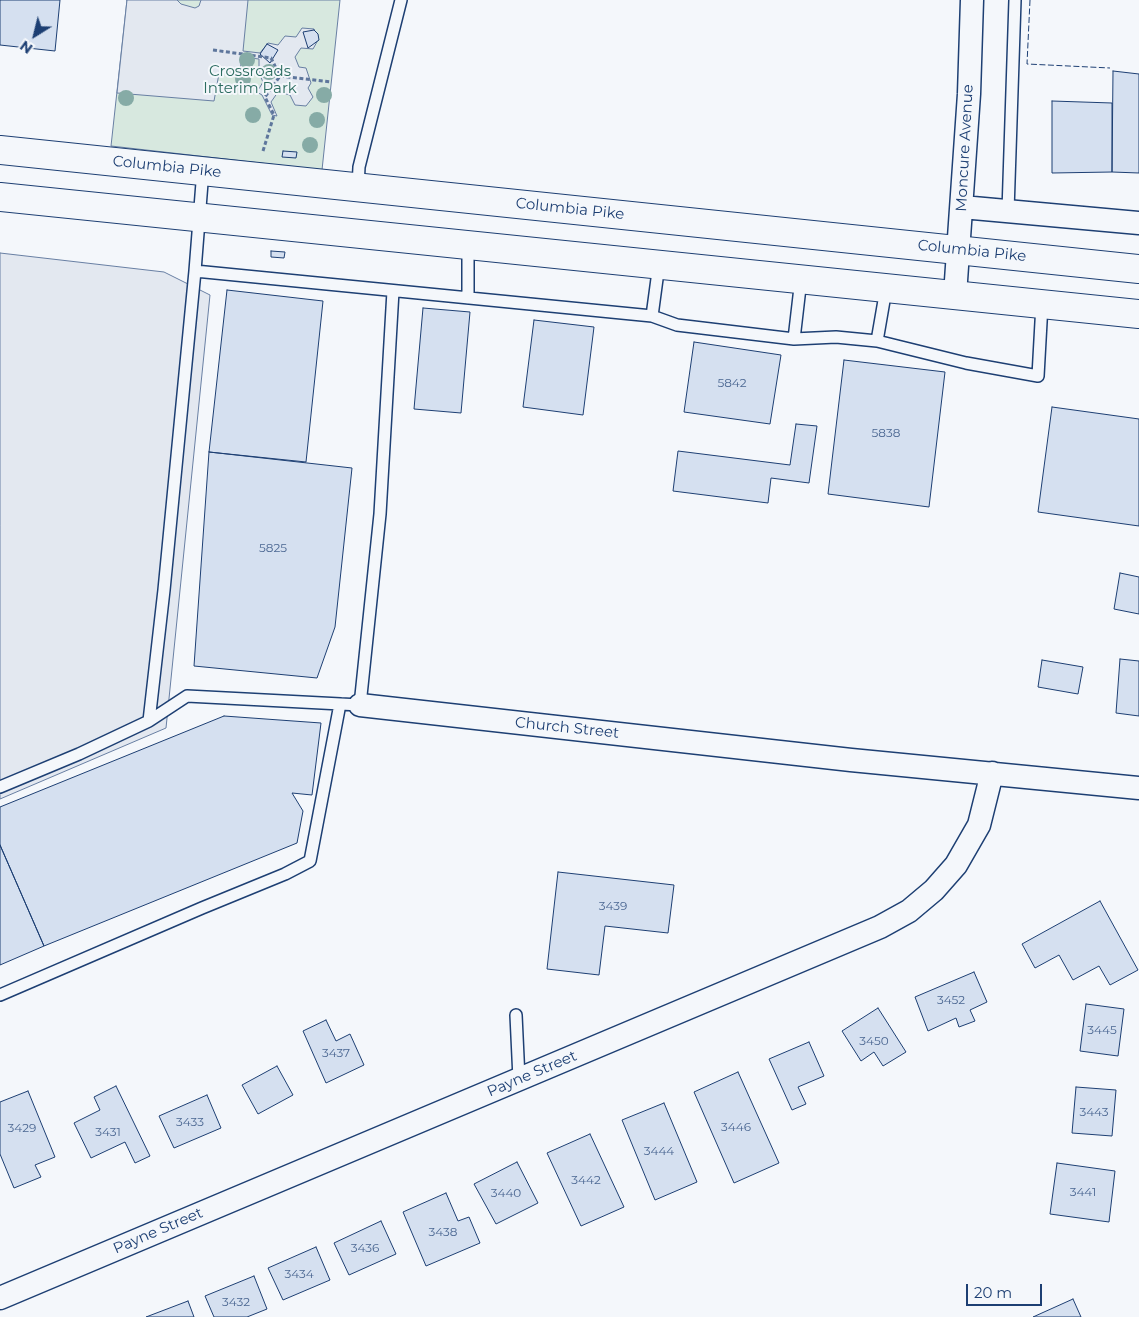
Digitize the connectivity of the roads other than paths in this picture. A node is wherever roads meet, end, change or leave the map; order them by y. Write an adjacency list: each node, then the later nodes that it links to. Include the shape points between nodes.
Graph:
1 (401, 0): 6 (lane, via 359,166)
2 (972, 0): 8 (street, Moncure Avenue)
3 (1015, 0): 9 (lane)
4 (0, 150): 5 (main road, Columbia Pike)
5 (203, 170): 6 (main road, Columbia Pike); 10 (lane)
6 (358, 187): 13 (main road, Columbia Pike)
7 (0, 196): 10 (main road)
8 (962, 207): 9 (street); 13 (street, Moncure Avenue)
9 (1008, 210): 11 (street)
10 (200, 217): 12 (main road); 16 (lane)
11 (1139, 223)
12 (468, 244): 14 (main road); 21 (lane)
13 (958, 249): 15 (main road, Columbia Pike); 20 (street, Moncure Avenue)
14 (659, 264): 17 (main road); 24 (lane)
15 (1139, 269)
16 (196, 270): 19 (lane); 28 (lane)
17 (802, 279): 18 (main road); 25 (lane)
18 (886, 289): 20 (main road); 26 (lane)
19 (393, 291): 21 (lane); 27 (lane, via 380,514)
20 (955, 295): 22 (main road)
21 (468, 298): 24 (lane)
22 (1042, 304): 23 (main road); 26 (lane, via 1038,376 966,363)
23 (1139, 314)
24 (652, 316): 25 (lane, via 677,325)
25 (794, 339): 26 (lane, via 836,337)
26 (877, 341)
27 (350, 704): 28 (lane, Church Street, via 188,696); 29 (street, Church Street); 32 (lane, via 310,861)
28 (149, 721): 30 (lane, Church Street)
29 (992, 773): 31 (street, Church Street); 34 (street, Payne Street, via 979,825 956,865 909,911 880,927)
30 (0, 787)
31 (1139, 788)
32 (0, 995)
33 (516, 1015): 34 (lane)
34 (519, 1079): 35 (street, Payne Street)
35 (0, 1298)

